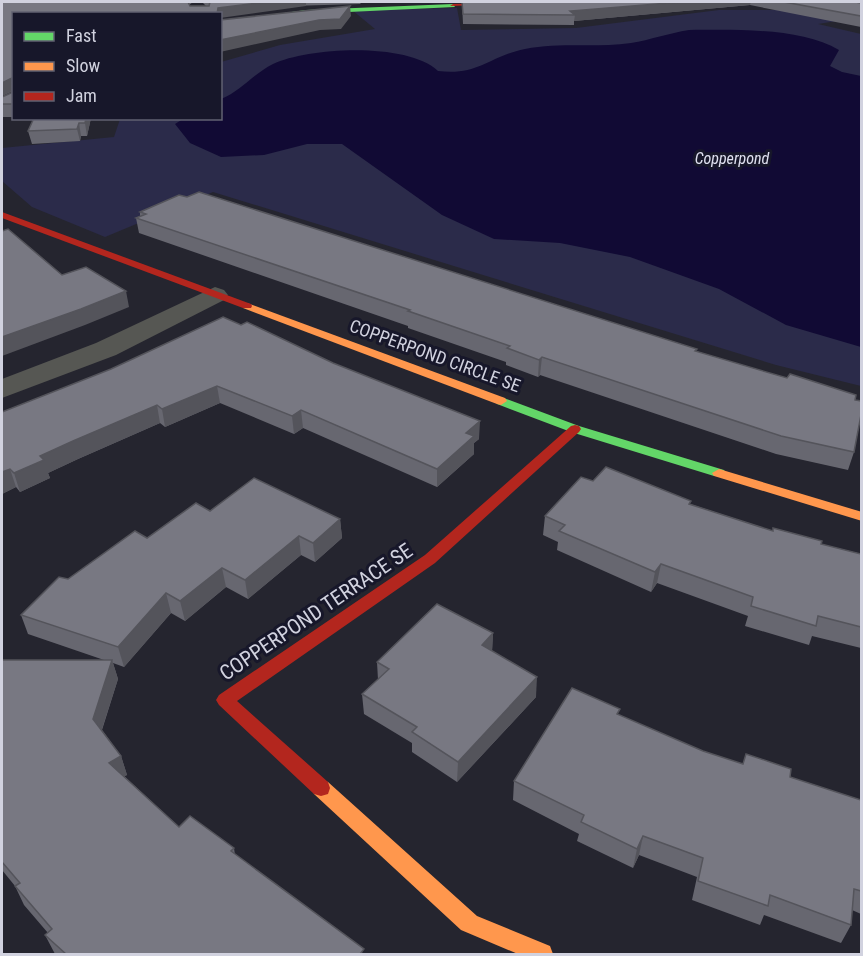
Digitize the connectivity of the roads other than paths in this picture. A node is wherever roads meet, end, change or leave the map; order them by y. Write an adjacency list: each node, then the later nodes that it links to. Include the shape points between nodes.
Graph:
1 (565, 2): 3 (street, via 467,6)
2 (399, 3): 3 (street); 4 (street)
3 (423, 3)
4 (222, 22)
5 (2, 215): 6 (street, COPPERPOND CIRCLE SE)
6 (215, 295): 7 (street, via 106,349); 8 (street, COPPERPOND CIRCLE SE)
7 (2, 389)
8 (575, 429): 9 (street, COPPERPOND CIRCLE SE); 10 (street, COPPERPOND TERRACE SE, via 430,559 225,700 470,923)
9 (861, 517)
10 (542, 954)

